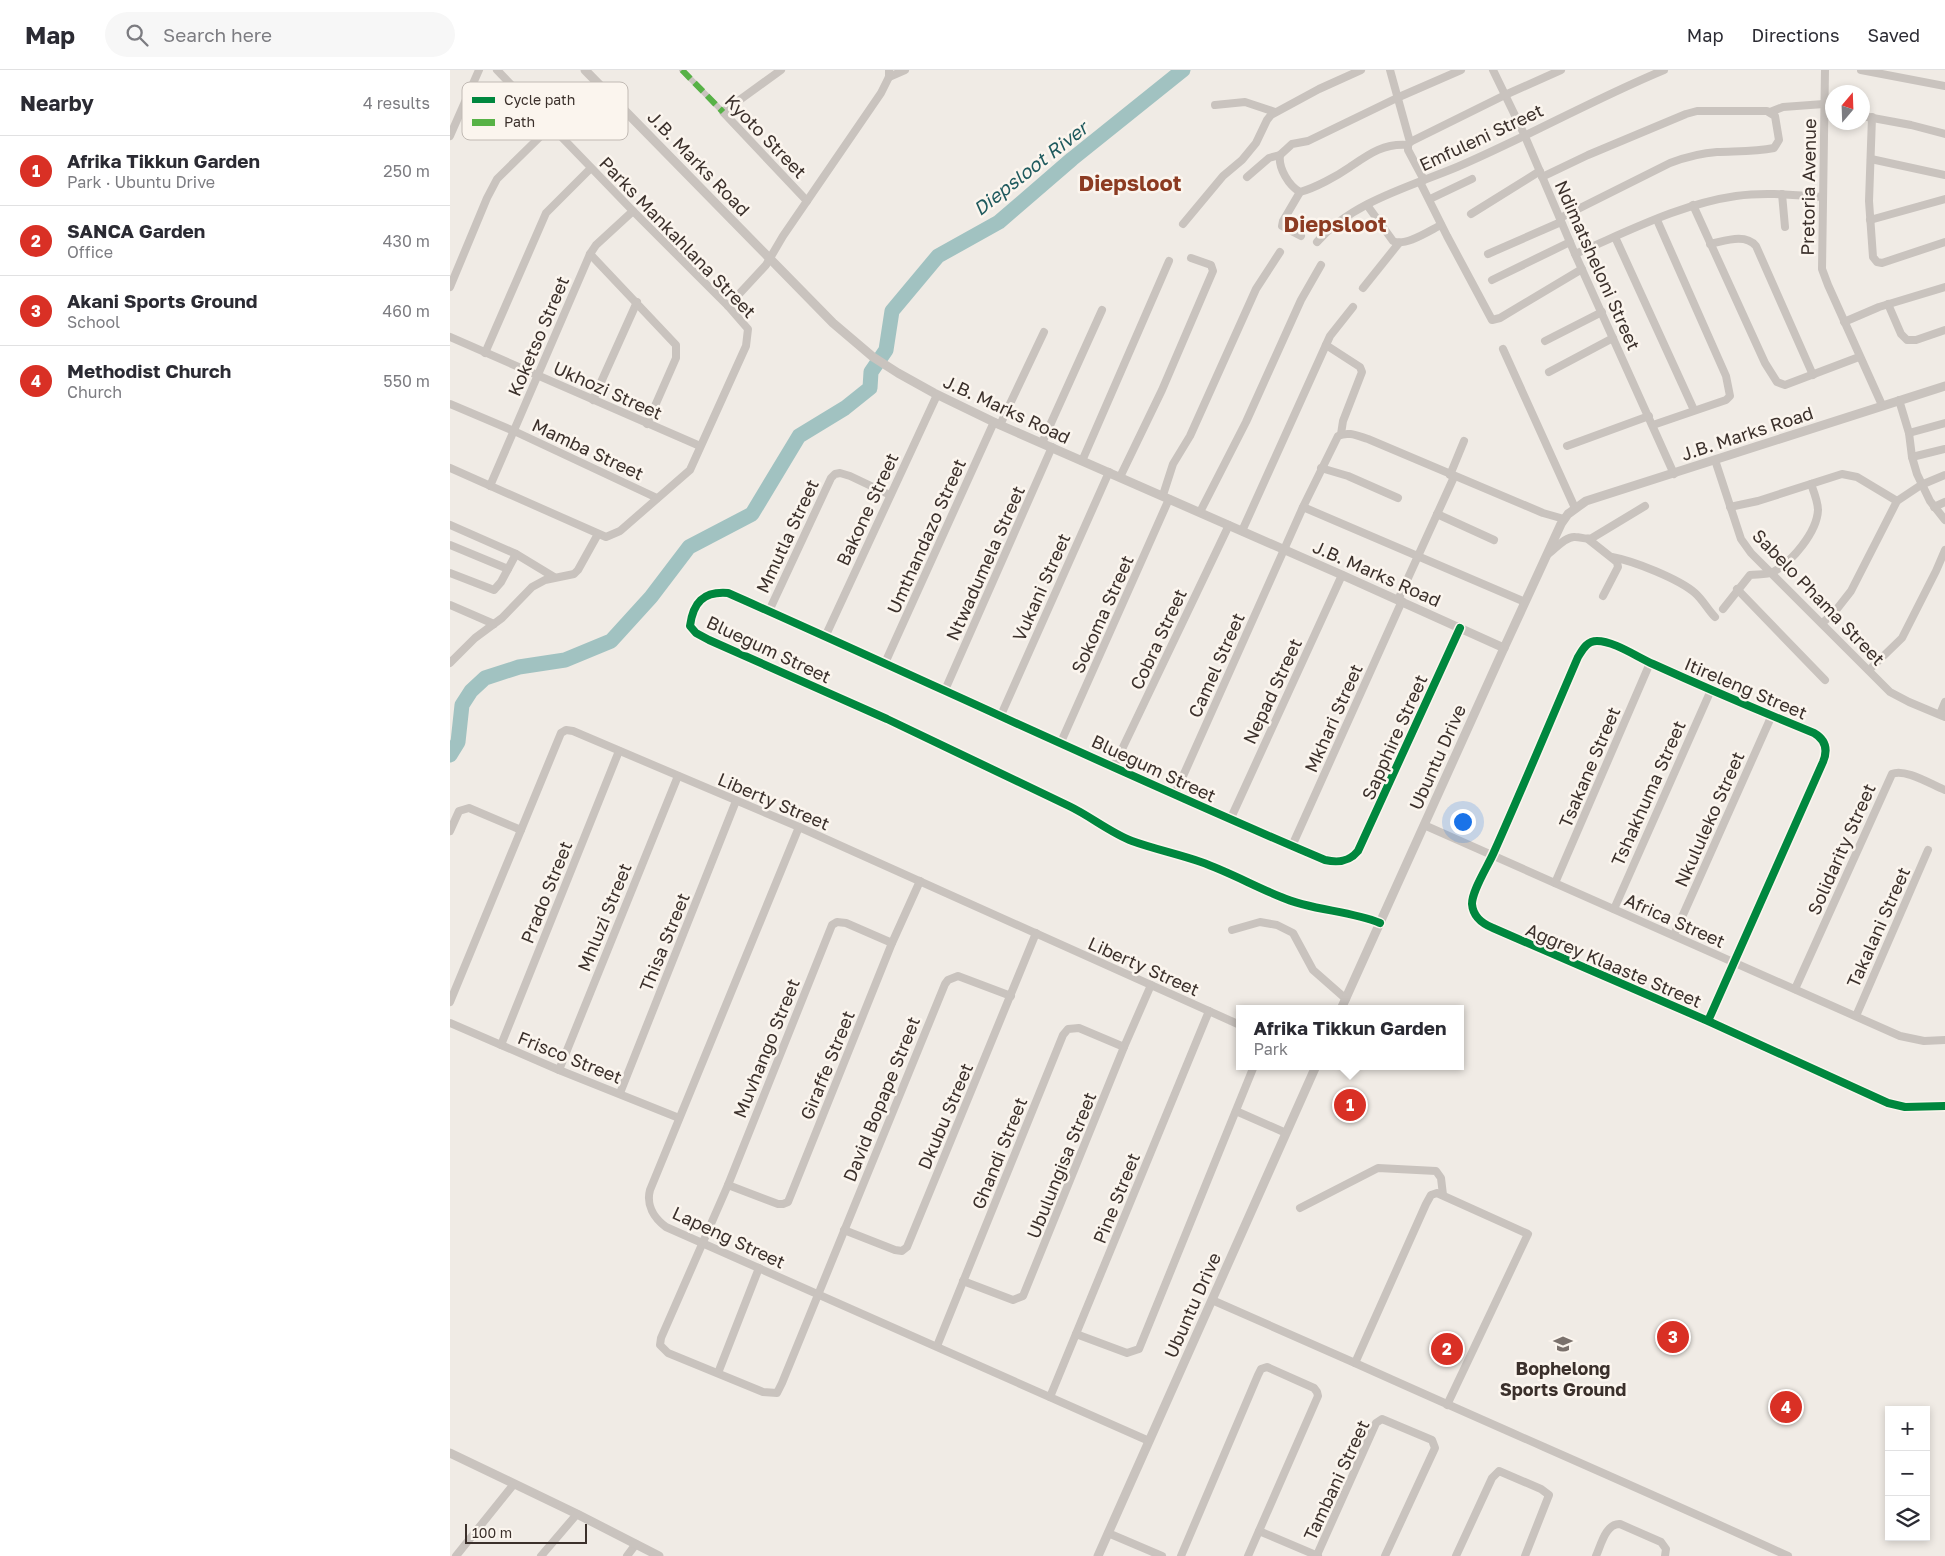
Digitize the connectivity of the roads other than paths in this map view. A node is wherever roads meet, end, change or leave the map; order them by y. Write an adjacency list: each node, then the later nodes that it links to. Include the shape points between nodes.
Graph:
1 (479, 70): 16 (street)
2 (497, 70): 17 (street, Parks Mankahlana Street)
3 (585, 70): 18 (street, J.B. Marks Road)
4 (682, 70): 26 (street, Kyoto Street)
5 (781, 70): 26 (street)
6 (905, 70): 15 (street)
7 (1360, 70): 27 (street)
8 (1390, 70): 22 (street)
9 (1461, 70): 22 (street)
10 (1493, 70): 21 (street, Ndimatsheloni Street)
11 (1561, 70): 21 (street)
12 (1664, 70): 32 (street, Emfuleni Street)
13 (1824, 70): 19 (street, Pretoria Avenue)
14 (1862, 70): 20 (street)
15 (889, 74): 51 (street, via 881,93)
16 (474, 82)
17 (508, 82)
18 (597, 82)
19 (1825, 85)
20 (1945, 86)
21 (1505, 94): 32 (street, Ndimatsheloni Street); 37 (street)
22 (1399, 97): 37 (street); 38 (street, via 1308,141 1292,144)
23 (1215, 106): 27 (street, via 1245,102)
24 (462, 109): 34 (street)
25 (1825, 109): 28 (street, via 1783,107)
26 (722, 112): 51 (street, Kyoto Street)
27 (1275, 112): 59 (street, via 1267,120 1256,143)
28 (1770, 112): 41 (street, via 1697,111); 56 (street, via 1775,116 1779,140 1774,148 1693,155 1670,163)
29 (628, 114): 74 (street, J.B. Marks Road)
30 (1872, 117): 33 (street); 39 (street)
31 (1826, 130): 48 (street, Pretoria Avenue)
32 (1524, 134): 41 (street, Ndimatsheloni Street); 45 (street, Emfuleni Street)
33 (1945, 134)
34 (450, 136)
35 (536, 140): 79 (street, via 497,179)
36 (564, 140): 40 (street, Parks Mankahlana Street)
37 (1409, 143): 45 (street, via 1408,150); 46 (street, via 1374,150 1342,172)
38 (1280, 155): 43 (street, via 1269,158); 46 (street, via 1284,173)
39 (1871, 159): 42 (street); 58 (street)
40 (591, 168): 54 (street, Parks Mankahlana Street); 96 (street, via 546,213)
41 (1541, 174): 55 (street); 56 (street, Ndimatsheloni Street)
42 (1945, 175)
43 (1247, 178)
44 (1472, 179): 49 (street)
45 (1422, 181): 49 (street); 52 (street, Emfuleni Street)
46 (1300, 192): 62 (street, via 1282,226)
47 (1782, 194): 48 (street); 53 (street, via 1734,196); 61 (street)
48 (1823, 197): 88 (street, Pretoria Avenue, via 1822,269)
49 (1430, 199): 60 (street)
50 (1945, 199): 58 (street)
51 (807, 201): 74 (street)
52 (1367, 204): 64 (street, Emfuleni Street, via 1335,223); 67 (street, via 1393,241)
53 (1693, 205): 57 (street); 68 (street)
54 (632, 211): 70 (street, Koketso Street); 84 (street, Parks Mankahlana Street)
55 (1471, 214)
56 (1561, 220): 65 (street, Ndimatsheloni Street); 71 (street)
57 (1657, 220): 63 (street); 107 (street, via 1729,386 1730,396 1726,400)
58 (1870, 220): 66 (street, via 1872,257 1877,262)
59 (1183, 224)
60 (1441, 225): 67 (street); 77 (street, via 1492,320)
61 (1785, 227)
62 (1301, 236)
63 (1615, 237): 72 (street); 107 (street)
64 (1317, 242)
65 (1570, 242): 72 (street, Ndimatsheloni Street); 78 (street)
66 (1945, 242)
67 (1399, 243): 81 (street)
68 (1710, 244): 99 (street, via 1738,238 1750,240 1756,246); 99 (street, via 1777,382 1785,385)
69 (1280, 252): 136 (street, Sokoma Street, via 1256,289 1190,436 1173,464)
70 (590, 254): 82 (street); 100 (street, Koketso Street)
71 (1488, 254)
72 (1575, 254): 77 (street, Ndimatsheloni Street)
73 (1191, 258): 131 (street, via 1211,266 1213,271)
74 (770, 259): 84 (street); 102 (street, J.B. Marks Road, via 833,323 873,357)
75 (1169, 262): 123 (street)
76 (1321, 265): 146 (street, via 1301,300)
77 (1582, 269): 87 (street, Ndimatsheloni Street)
78 (1492, 280)
79 (450, 287)
80 (1945, 287): 83 (street)
81 (1363, 288)
82 (637, 302): 103 (street); 111 (street, via 672,340 677,350)
83 (1888, 304): 88 (street); 89 (street, via 1901,334 1907,340)
84 (728, 306): 118 (street, Parks Mankahlana Street, via 746,326 746,346)
85 (1353, 307): 94 (street)
86 (1102, 310): 117 (street)
87 (1602, 312): 92 (street, Ndimatsheloni Street); 93 (street)
88 (1844, 322): 97 (street, Pretoria Avenue)
89 (1945, 330)
90 (1044, 332): 109 (street, Umthandazo Street)
91 (450, 337): 96 (street, Ukhozi Street)
92 (1613, 338): 98 (street); 108 (street, Ndimatsheloni Street)
93 (1545, 341)
94 (1326, 345): 115 (street, Camel Street, via 1360,367 1362,372); 152 (street)
95 (1503, 349): 145 (street)
96 (485, 352): 100 (street, Ukhozi Street)
97 (1859, 357): 99 (street); 106 (street, Pretoria Avenue)
98 (1549, 372)
99 (1813, 375)
100 (537, 376): 103 (street, Ukhozi Street); 113 (street, Koketso Street)
101 (1945, 386): 104 (street, J.B. Marks Road)
102 (937, 395): 109 (street, J.B. Marks Road); 135 (street, Bakone Street)
103 (593, 400): 111 (street, Ukhozi Street)
104 (1899, 400): 106 (street, J.B. Marks Road); 114 (street)
105 (450, 404): 113 (street, Mamba Street)
106 (1882, 405): 124 (street, J.B. Marks Road)
107 (1694, 410): 112 (street)
108 (1649, 416): 112 (street, Ndimatsheloni Street); 119 (street)
109 (997, 423): 117 (street, J.B. Marks Road); 181 (street, Umthandazo Street)
110 (1945, 423): 114 (street)
111 (647, 424): 118 (street, Ukhozi Street)
112 (1653, 425): 128 (street, Ndimatsheloni Street)
113 (514, 431): 134 (street, Koketso Street); 137 (street, Mamba Street)
114 (1909, 433): 122 (street)
115 (1341, 434): 126 (street, Camel Street, via 1333,443); 130 (street, via 1368,439)
116 (1464, 440): 130 (street, Mkhari Street)
117 (1042, 443): 120 (street, J.B. Marks Road)
118 (700, 446): 137 (street, Parks Mankahlana Street, via 690,470)
119 (1567, 446)
120 (1052, 448): 123 (street, J.B. Marks Road); 186 (street, Ntwadumela Street)
121 (1945, 449): 122 (street)
122 (1912, 457): 133 (street)
123 (1082, 460): 127 (street, J.B. Marks Road)
124 (1715, 460): 128 (street, J.B. Marks Road); 143 (street, Sabelo Phama Street)
125 (450, 468): 134 (street)
126 (1322, 468): 138 (street); 142 (street, Camel Street)
127 (1109, 472): 131 (street, J.B. Marks Road); 189 (street, Vukani Street)
128 (1674, 474): 145 (street, J.B. Marks Road, via 1586,501)
129 (1945, 475): 133 (street)
130 (1452, 476): 147 (street, Mkhari Street); 148 (street)
131 (1120, 477): 136 (street, J.B. Marks Road)
132 (1811, 484): 139 (street, via 1842,474 1849,475); 143 (street); 165 (street, via 1818,512 1809,536)
133 (1921, 485): 139 (street); 144 (street)
134 (490, 486): 153 (street)
135 (890, 495): 174 (street, Mmutla Street, via 845,475 835,474); 179 (street, Bakone Street)
136 (1166, 497): 146 (street, J.B. Marks Road); 192 (street, Sokoma Street)
137 (657, 498): 153 (street, Parks Mankahlana Street, via 620,531 606,537)
138 (1398, 498)
139 (1897, 501): 176 (street, via 1850,590 1833,614)
140 (1945, 502): 144 (street)
141 (1645, 506): 154 (street)
142 (1303, 507): 157 (street, Camel Street); 161 (street)
143 (1730, 507): 165 (street, Sabelo Phama Street, via 1740,539)
144 (1934, 507): 149 (street)
145 (1575, 508): 148 (street, J.B. Marks Road)
146 (1200, 512): 151 (street, J.B. Marks Road)
147 (1438, 514): 155 (street); 161 (street, Mkhari Street)
148 (1564, 520): 160 (street, Ubuntu Drive)
149 (1945, 520)
150 (450, 525): 159 (street)
151 (1229, 525): 152 (street, J.B. Marks Road); 194 (street, Cobra Street)
152 (1242, 531): 157 (street, J.B. Marks Road)
153 (598, 534): 167 (street, via 574,574)
154 (1588, 539): 160 (street, via 1568,538); 162 (street)
155 (1494, 540)
156 (450, 544): 163 (street)
157 (1285, 549): 166 (street, J.B. Marks Road); 197 (street, Camel Street)
158 (1945, 550): 184 (street, via 1902,638)
159 (516, 554): 163 (street); 167 (street)
160 (1548, 554): 171 (street, Ubuntu Drive)
161 (1418, 556): 170 (street, Mkhari Street); 171 (street)
162 (1612, 557): 169 (street, via 1618,567); 175 (street, via 1638,564 1686,586)
163 (508, 569): 164 (street, via 494,590)
164 (450, 573)
165 (1771, 573): 168 (street, via 1750,574); 176 (street, Sabelo Phama Street)
166 (1342, 575): 170 (street, J.B. Marks Road); 199 (street, Nepad Street)
167 (554, 577): 177 (street, via 532,587)
168 (1737, 589): 173 (street); 185 (street)
169 (1603, 596)
170 (1400, 600): 178 (street, J.B. Marks Road); 204 (street, Mkhari Street)
171 (1525, 602): 180 (street, Ubuntu Drive)
172 (450, 605): 177 (street)
173 (1723, 609)
174 (769, 611): 179 (street, Bluegum Street); 211 (street, Bluegum Street, via 728,593 716,592 700,601 691,614 690,626 709,640 1083,812 1130,840 1200,861 1281,898)
175 (1715, 617)
176 (1822, 623): 184 (street, Sabelo Phama Street)
177 (494, 624): 183 (street)
178 (1460, 628): 180 (street, J.B. Marks Road); 207 (street, Sapphire Street)
179 (825, 637): 181 (street, Bluegum Street)
180 (1504, 648): 200 (street, Ubuntu Drive)
181 (885, 663): 186 (street, Bluegum Street)
182 (1650, 663): 187 (street, Itireleng Street); 206 (street, Itireleng Street, via 1606,642 1592,641 1584,647); 209 (street, Tsakane Street)
183 (450, 664)
184 (1869, 670): 191 (street, Sabelo Phama Street, via 1890,692)
185 (1825, 680)
186 (945, 690): 189 (street, Bluegum Street)
187 (1711, 690): 190 (street, Itireleng Street); 210 (street, Tshakhuma Street)
188 (1945, 702): 191 (street)
189 (1001, 715): 192 (street, Bluegum Street)
190 (1772, 715): 214 (street, Nkululeko Street); 216 (street, Itireleng Street, via 1818,735 1824,742 1826,754)
191 (1942, 716)
192 (1061, 742): 194 (street, Bluegum Street)
193 (619, 751): 195 (street, Liberty Street); 202 (street, Liberty Street, via 564,730); 229 (street, Prado Street)
194 (1114, 766): 197 (street, Bluegum Street)
195 (678, 776): 198 (street, Liberty Street); 231 (street, Mhluzi Street)
196 (1945, 790): 218 (street, Solidarity Street, via 1904,772 1892,774)
197 (1175, 794): 199 (street, Bluegum Street)
198 (736, 801): 201 (street, Liberty Street); 234 (street, Thisa Street)
199 (1230, 820): 204 (street, Bluegum Street)
200 (1424, 825): 206 (street, Africa Street); 211 (street, Ubuntu Drive)
201 (799, 828): 208 (street, Liberty Street); 237 (street, Lapeng Street)
202 (521, 830): 203 (street, via 469,808 459,811); 221 (street, Liberty Street)
203 (450, 831)
204 (1292, 846): 207 (street, Bluegum Street, via 1332,862)
205 (1928, 850): 224 (street, Takalani Street)
206 (1493, 855): 209 (street, Africa Street); 225 (street, Aggrey Klaaste Street, via 1473,897 1473,910 1481,922)
207 (1353, 857)
208 (920, 881): 213 (street, Liberty Street); 215 (street, Giraffe Street)
209 (1555, 883): 210 (street, Africa Street)
210 (1614, 909): 214 (street, Africa Street)
211 (1380, 922): 220 (street, Ubuntu Drive)
212 (1232, 930): 220 (street, via 1260,922 1277,925 1293,933 1313,970)
213 (1036, 933): 217 (street, Liberty Street); 219 (street, Dkubu Street)
214 (1674, 935): 216 (street, Africa Street)
215 (892, 943): 239 (street, Giraffe Street, via 788,1202 778,1204); 239 (street, Muvhango Street, via 846,923 832,925)
216 (1734, 962): 218 (street, Africa Street); 225 (street, Itireleng Street)
217 (1151, 985): 223 (street, Liberty Street); 230 (street, Ubulungisa Street)
218 (1794, 989): 224 (street, Africa Street)
219 (1011, 996): 242 (street, David Bopape Street, via 961,976 948,980); 242 (street, Dkubu Street, via 907,1247 902,1251 894,1250)
220 (1346, 999): 222 (street, Ubuntu Drive)
221 (450, 1002)
222 (1343, 1005)
223 (1209, 1011): 227 (street, Liberty Street); 248 (street, Pine Street)
224 (1856, 1016): 228 (street, Africa Street, via 1906,1038)
225 (1708, 1021): 235 (street, Aggrey Klaaste Street, via 1897,1106)
226 (450, 1023): 229 (street, Frisco Street)
227 (1236, 1023)
228 (1945, 1040)
229 (501, 1045): 231 (street, Frisco Street)
230 (1124, 1047): 245 (street, Ubulungisa Street, via 1023,1296 1013,1300); 245 (street, Ghandi Street, via 1080,1028 1066,1030)
231 (559, 1070): 234 (street, Frisco Street)
232 (1252, 1070): 236 (street)
233 (1314, 1070): 238 (street, Ubuntu Drive)
234 (620, 1094): 237 (street, Frisco Street)
235 (1945, 1106)
236 (1236, 1111): 238 (street); 248 (street, via 1139,1349 1127,1353)
237 (679, 1118): 243 (street, Lapeng Street, via 650,1190 649,1204 666,1227)
238 (1286, 1133): 247 (street, Ubuntu Drive)
239 (728, 1185): 243 (street, Muvhango Street)
240 (1444, 1195): 241 (street, via 1440,1175 1434,1170 1380,1167); 250 (street, via 1433,1194 1429,1199); 253 (street, via 1528,1234)
241 (1300, 1208)
242 (844, 1230): 246 (street, David Bopape Street)
243 (703, 1243): 244 (street, Lapeng Street); 251 (street, Muvhango Street, via 660,1345 668,1352)
244 (759, 1268): 246 (street, Lapeng Street); 251 (street)
245 (963, 1281): 249 (street, Ghandi Street)
246 (818, 1294): 249 (street, Lapeng Street); 251 (street, David Bopape Street, via 777,1392 763,1392)
247 (1212, 1300): 250 (street); 254 (street, Ubuntu Drive)
248 (1076, 1334): 252 (street, Pine Street)
249 (937, 1346): 252 (street, Lapeng Street)
250 (1354, 1363): 253 (street)
251 (718, 1373)
252 (1050, 1397): 254 (street, Lapeng Street)
253 (1447, 1405): 275 (street)
254 (1149, 1440): 259 (street, Ubuntu Drive)
255 (451, 1455): 256 (street)
256 (514, 1484): 257 (street); 261 (street)
257 (577, 1514): 260 (street); 262 (street)
258 (1259, 1531): 267 (street, via 1318,1394 1314,1388 1267,1367 1263,1367 1258,1375); 268 (street); 269 (street)
259 (1108, 1533): 265 (street, Ubuntu Drive); 266 (street)
260 (636, 1544): 263 (street); 264 (street)
261 (456, 1556)
262 (541, 1556)
263 (627, 1556)
264 (659, 1556)
265 (1098, 1556)
266 (1162, 1556)
267 (1181, 1556)
268 (1248, 1556)
269 (1318, 1556): 270 (street, Tambani Street, via 1376,1423 1382,1419 1432,1440 1435,1448)
270 (1385, 1556)
271 (1456, 1556): 272 (street, via 1492,1478 1499,1471 1549,1495)
272 (1525, 1556)
273 (1596, 1556): 274 (street, via 1610,1528 1616,1523 1661,1542 1666,1549)
274 (1665, 1556)
275 (1788, 1556)

